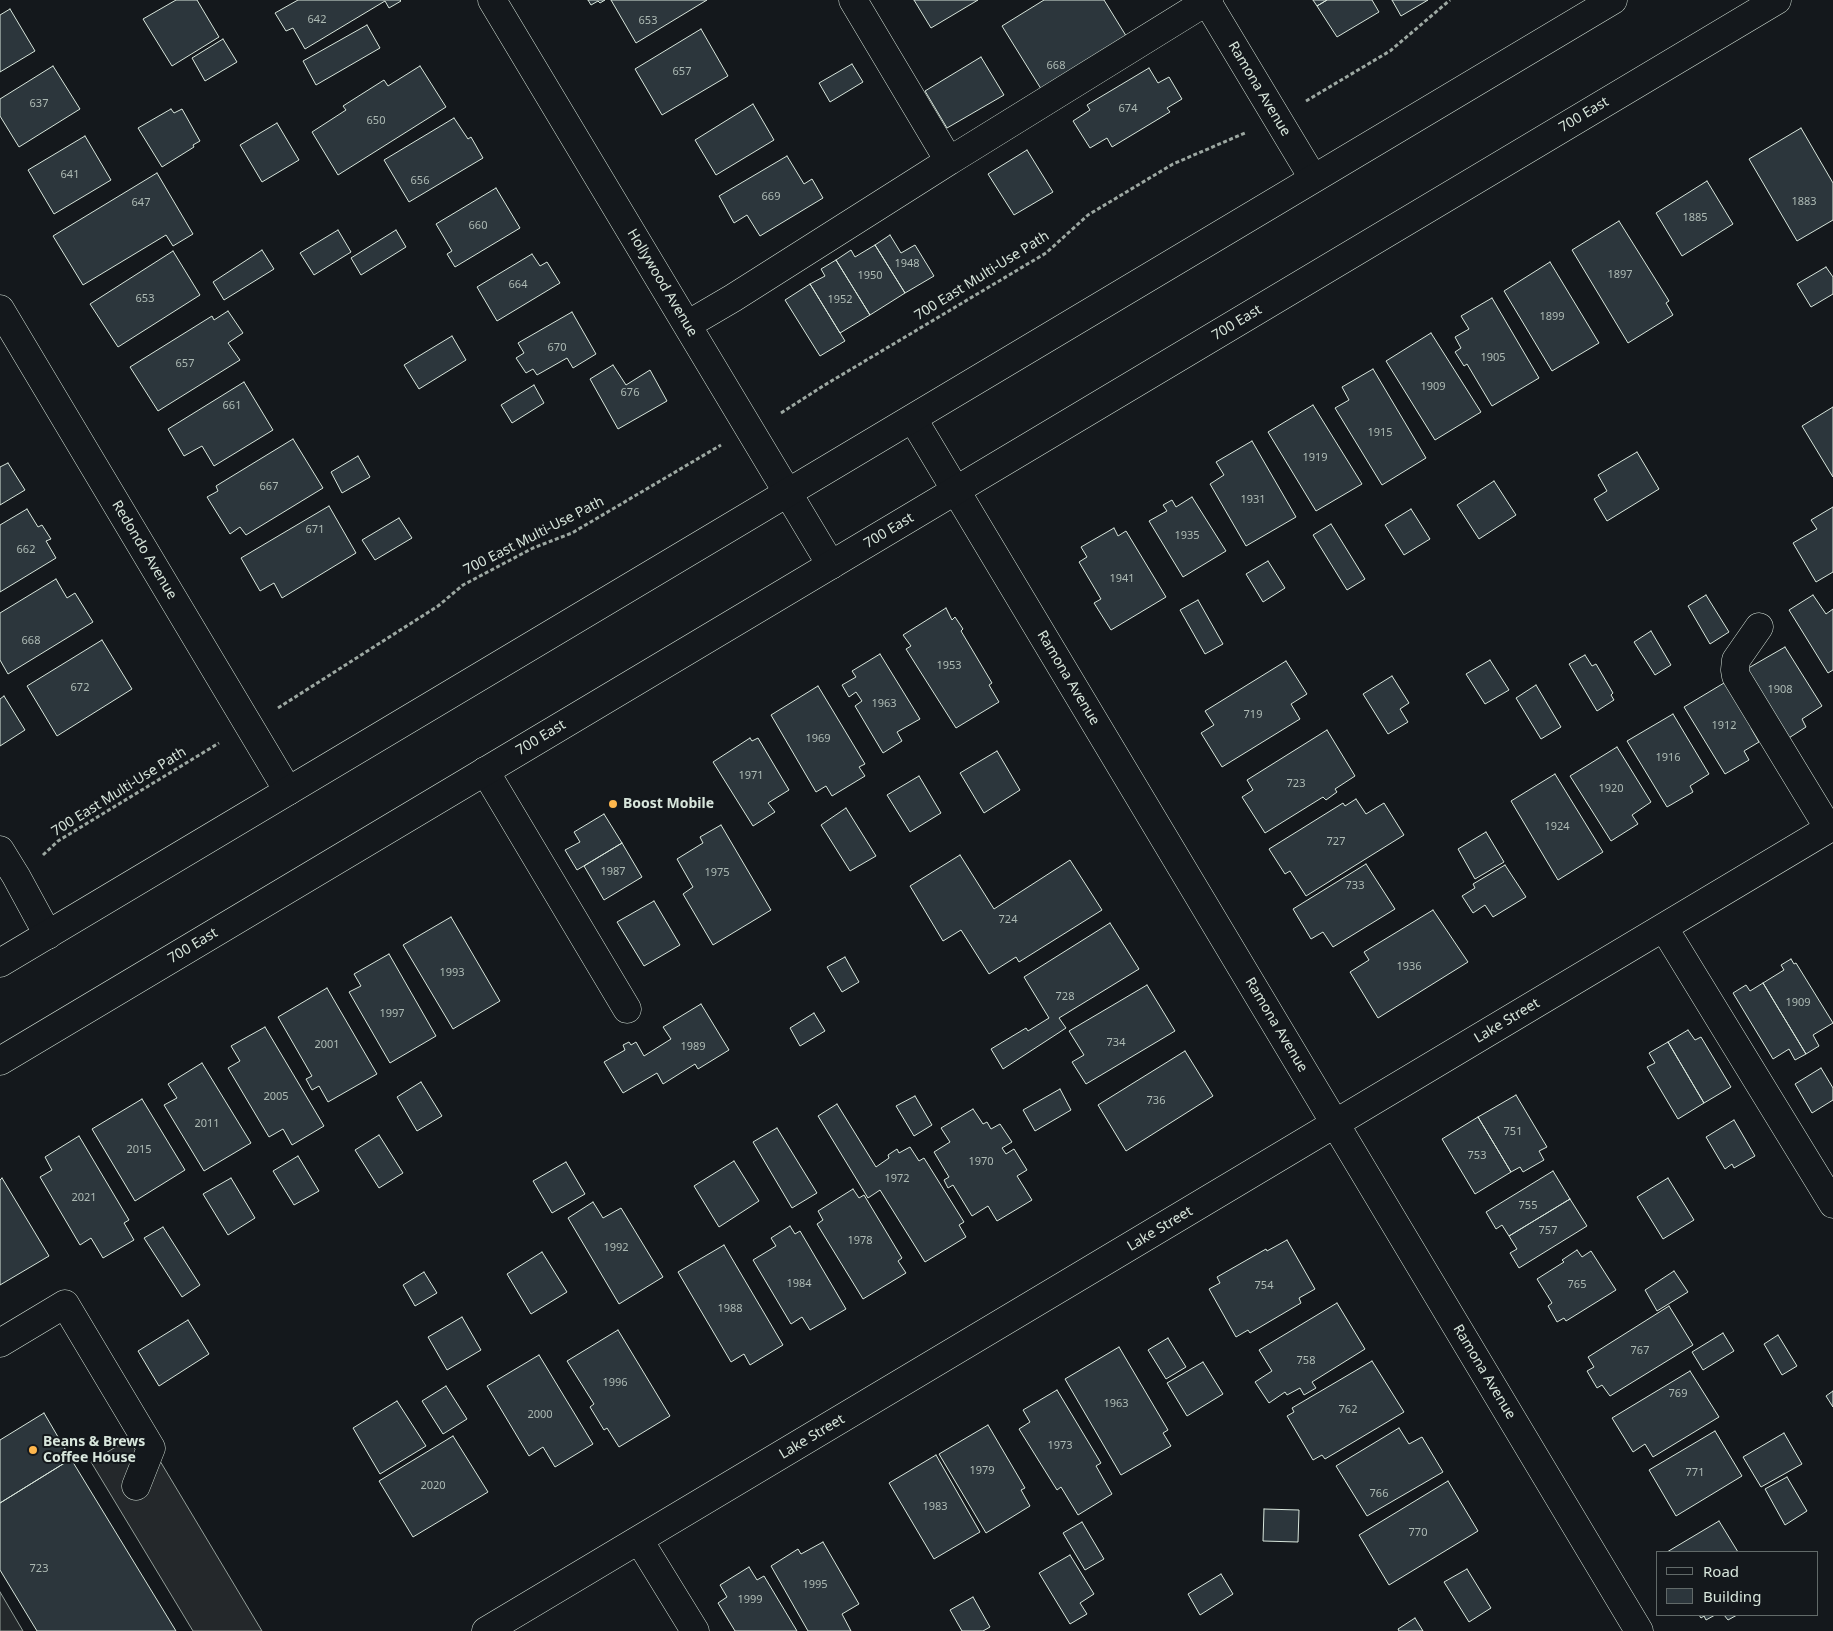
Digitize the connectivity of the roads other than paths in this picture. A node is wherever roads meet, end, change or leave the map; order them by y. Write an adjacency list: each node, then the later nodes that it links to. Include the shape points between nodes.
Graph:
1 (492, 0): 9 (street, Hollywood Avenue)
2 (853, 0): 6 (street)
3 (1207, 0): 6 (street); 7 (street, Ramona Avenue)
4 (1612, 0): 7 (street)
5 (1777, 0): 11 (street, 700 East)
6 (949, 161): 9 (street)
7 (1313, 178): 10 (street)
8 (0, 309): 16 (street, Redondo Avenue)
9 (687, 324): 12 (street, Hollywood Avenue)
10 (913, 419): 11 (street, Ramona Avenue); 12 (street)
11 (956, 491): 13 (street, 700 East); 24 (street, Ramona Avenue)
12 (788, 493): 13 (street, Hollywood Avenue); 16 (street)
13 (831, 566): 15 (street, 700 East)
14 (1759, 627): 17 (street, via 1736,660 1736,676)
15 (485, 771): 22 (street); 23 (street, 700 East)
16 (288, 791): 20 (street)
17 (1831, 828): 19 (street, Lake Street)
18 (0, 850): 20 (street)
19 (1664, 928): 24 (street, Lake Street); 25 (street)
20 (48, 935): 21 (street)
21 (0, 964)
22 (627, 1009)
23 (0, 1061)
24 (1335, 1124): 28 (street, Lake Street); 31 (street, Ramona Avenue)
25 (1833, 1204)
26 (0, 1343): 27 (street, via 65,1304 151,1448)
27 (136, 1486)
28 (639, 1540): 29 (street, Lake Street); 30 (street)
29 (486, 1631)
30 (695, 1631)
31 (1639, 1631)

